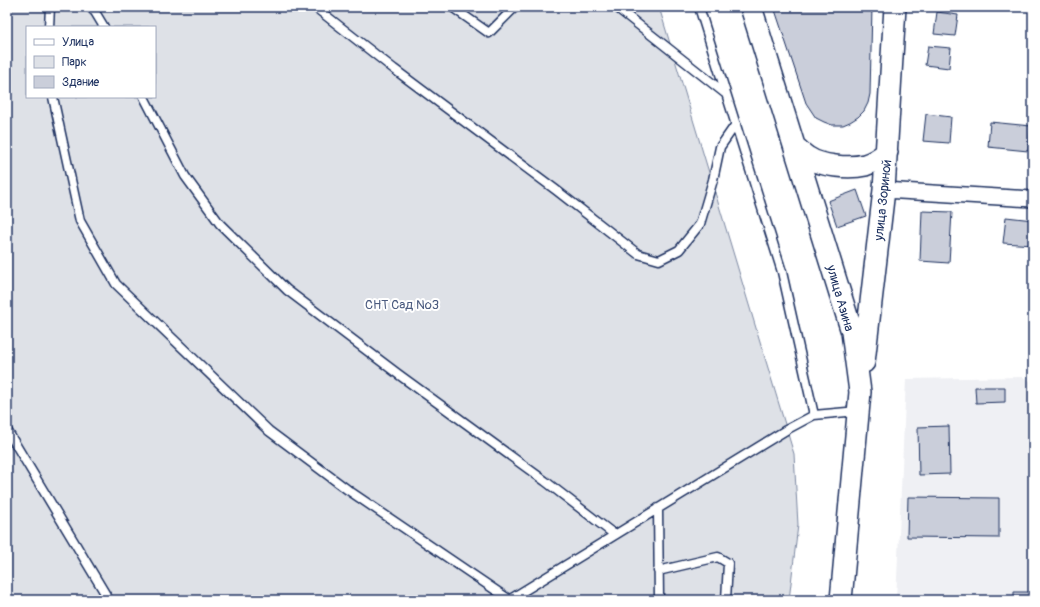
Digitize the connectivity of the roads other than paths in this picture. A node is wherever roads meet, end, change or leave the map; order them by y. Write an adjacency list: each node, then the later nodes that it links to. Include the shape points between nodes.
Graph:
1 (50, 7): 10 (lane)
2 (90, 7): 11 (lane)
3 (315, 7): 15 (lane, via 638,254 659,260 678,250 700,224 720,147)
4 (452, 7): 5 (lane, via 489,34)
5 (515, 7)
6 (616, 7): 12 (lane)
7 (699, 7): 12 (lane)
8 (751, 7): 16 (main road, улица Азина)
9 (896, 7): 17 (main road, улица Зориной)
10 (49, 26)
11 (103, 26)
12 (726, 94): 15 (lane)
13 (52, 98): 27 (lane, via 80,221 116,284 269,431 348,490)
14 (145, 98): 24 (lane, via 185,176 220,224 286,290)
15 (736, 124): 21 (lane, via 782,272)
16 (795, 147): 17 (main road, via 806,157 820,164 845,166 864,165 877,160); 20 (main road, улица Азина, via 852,332)
17 (887, 152): 18 (main road, улица Зориной)
18 (884, 190): 19 (street); 20 (main road, улица Зориной)
19 (1033, 199)
20 (859, 401): 21 (lane); 30 (main road, улица Азина)
21 (814, 415): 23 (lane)
22 (7, 430): 26 (lane)
23 (658, 508): 24 (lane); 25 (lane)
24 (614, 535): 27 (lane)
25 (658, 571): 28 (lane); 29 (lane, via 718,557 728,563)
26 (109, 600)
27 (509, 600)
28 (659, 600)
29 (726, 600)
30 (841, 600)

